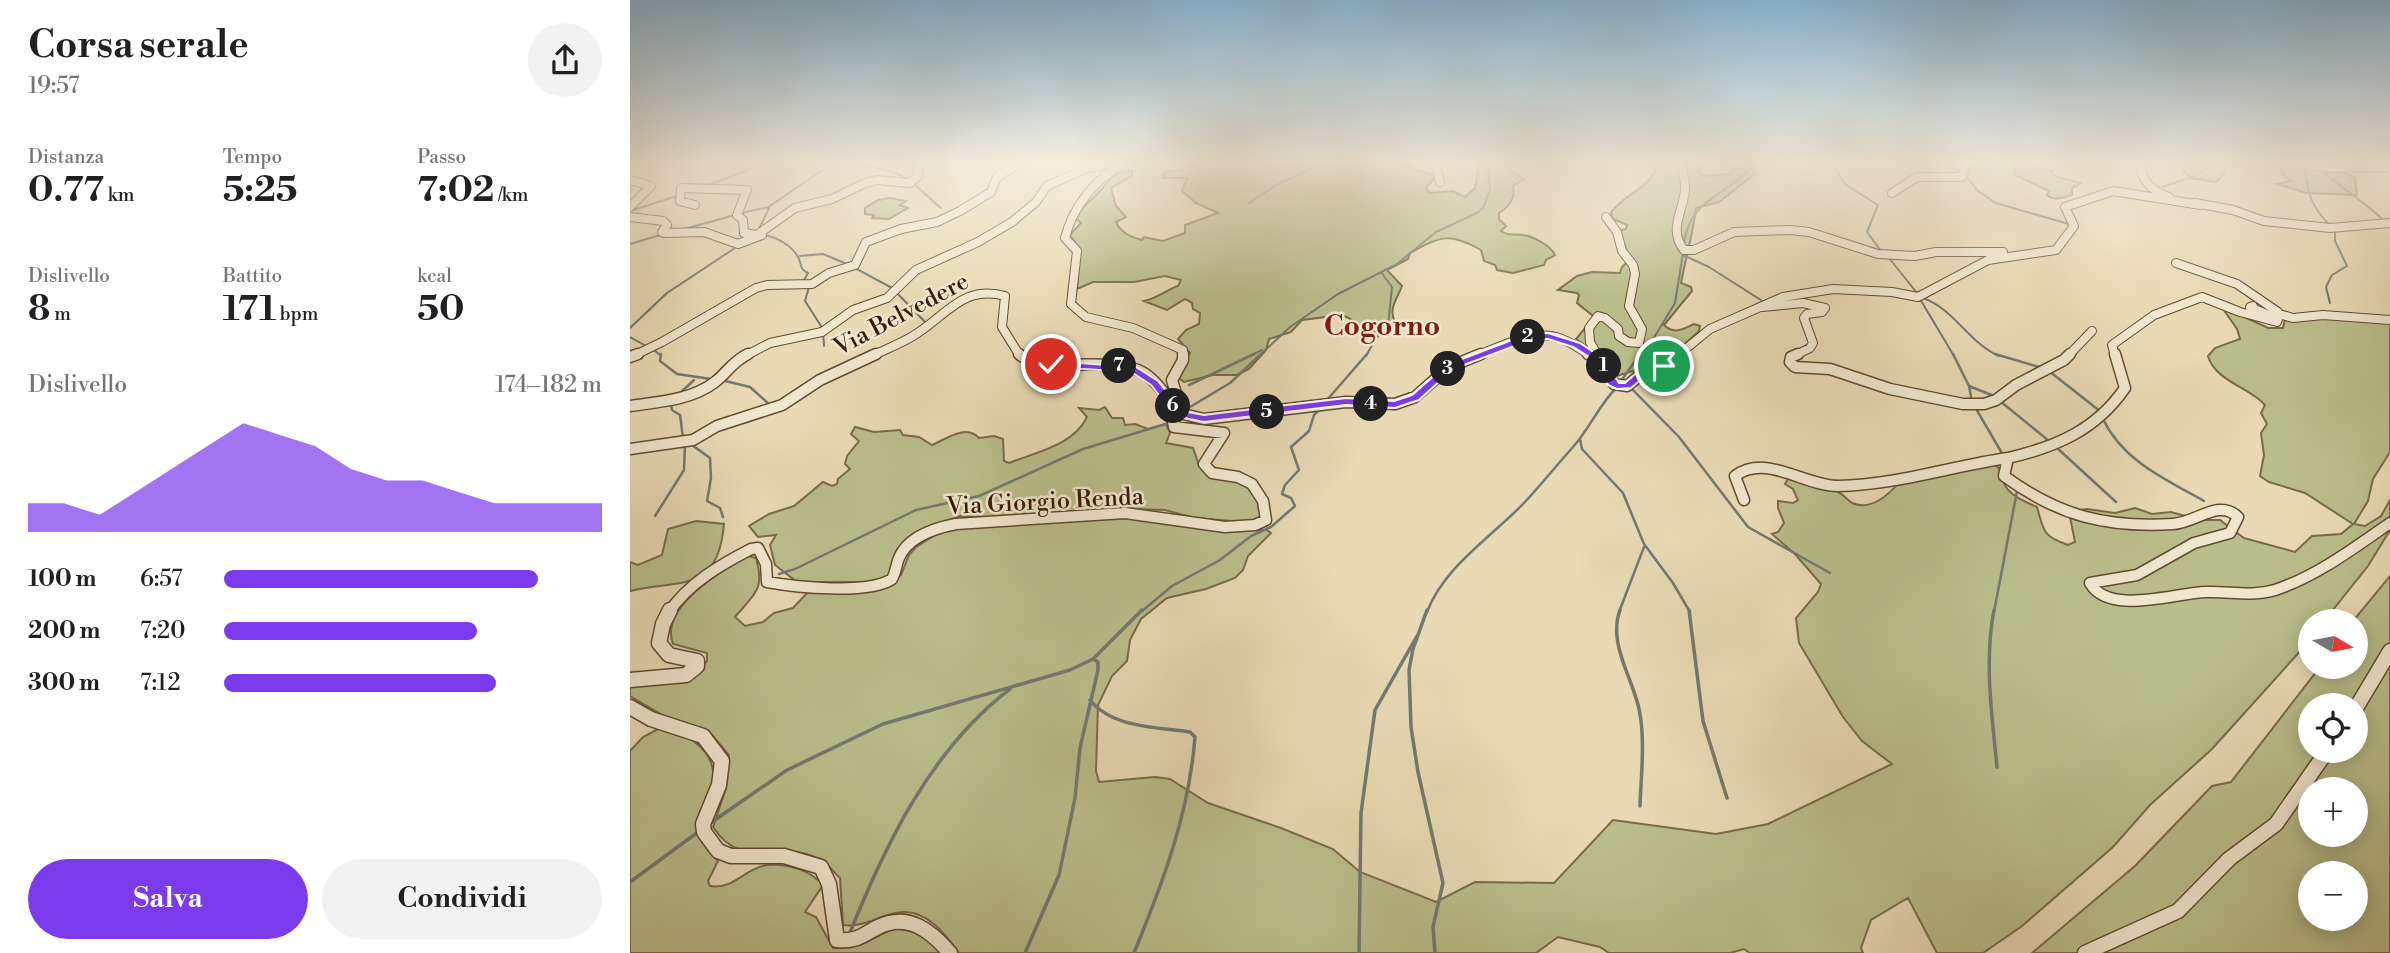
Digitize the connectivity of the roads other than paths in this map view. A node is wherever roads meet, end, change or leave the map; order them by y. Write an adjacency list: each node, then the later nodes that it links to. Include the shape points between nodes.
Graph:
1 (741, 206): 12 (street, via 737,215 743,220 744,233 755,235)
2 (798, 206): 12 (street)
3 (966, 206): 19 (street, via 946,218 866,242 857,263 812,284 756,288 655,348)
4 (1031, 206): 21 (street, via 978,243 916,270 887,298 853,310 822,332 770,343 734,361 714,383 678,399)
5 (1081, 206): 22 (street, via 1065,238 1077,251 1072,304 1086,317 1139,331 1183,350 1172,380)
6 (1682, 206): 13 (street, via 1677,242 1687,251 1734,232 1790,230 1878,254 1997,251)
7 (2066, 206): 13 (street, via 2074,226 2066,232 2062,245 2056,250)
8 (2210, 206): 11 (street, via 2264,221 2330,228)
9 (630, 217): 12 (street, via 663,221 667,225 664,233 708,232 733,244 751,243)
10 (1606, 217): 20 (street, via 1633,265 1629,306 1642,329 1635,344 1598,316 1589,328 1590,342)
11 (2390, 223)
12 (769, 229)
13 (2015, 256): 15 (street, via 1988,260 1918,298 1823,289)
14 (2176, 263): 16 (street, via 2237,284)
15 (1760, 307): 18 (street, via 1784,308 1798,303 1825,308 1804,318 1813,343 1791,357 1795,367 1830,369 1890,389 1974,405 1996,401 2064,359); 20 (street, via 1710,329 1664,366 1646,370 1628,386 1612,382)
16 (2280, 314): 17 (street); 24 (street, via 2250,307 2278,319 2269,321 2202,297 2154,316 2112,345 2124,388 2109,412 2077,435 2041,451)
17 (2390, 320)
18 (2092, 331)
19 (630, 357)
20 (1601, 361): 22 (street, via 1560,338 1529,337 1449,367 1415,397 1395,404 1346,402 1204,419)
21 (630, 405)
22 (1179, 414): 23 (street, Via Belvedere, via 1155,383 1133,369 1051,364 1021,357 1002,327 1005,296 987,291 963,299 912,337 820,380 782,405 726,422 693,440); 28 (street, Via Giorgio Renda, via 1174,427 1224,433 1204,464 1212,473 1240,477 1255,487 1266,520 1258,526 1227,527 1134,512 962,522 939,526 911,544 899,555 895,576 886,583 821,587 767,582 762,553 751,549 698,583 663,622 659,643 669,655 697,661 697,666 686,675)
23 (630, 449)
24 (2008, 458): 25 (street, via 1935,474 1837,486 1766,468 1744,469 1735,476); 26 (street, via 2004,476 2022,491 2071,514 2113,526 2190,522 2219,508 2238,517 2230,533 2194,543 2137,575 2090,583 2099,594 2129,600 2271,591 2317,573)
25 (1744, 500)
26 (2390, 523)
27 (2390, 652): 29 (street)
28 (630, 680)
29 (2365, 693)
30 (630, 707): 32 (street, via 703,736 722,761 719,785 703,824 718,851 731,856 785,856 821,867 830,880 836,940 856,942 886,924 903,921 930,929)
31 (2319, 763): 33 (street, via 2276,824 2229,859 2178,911)
32 (950, 953)
33 (2085, 953)

